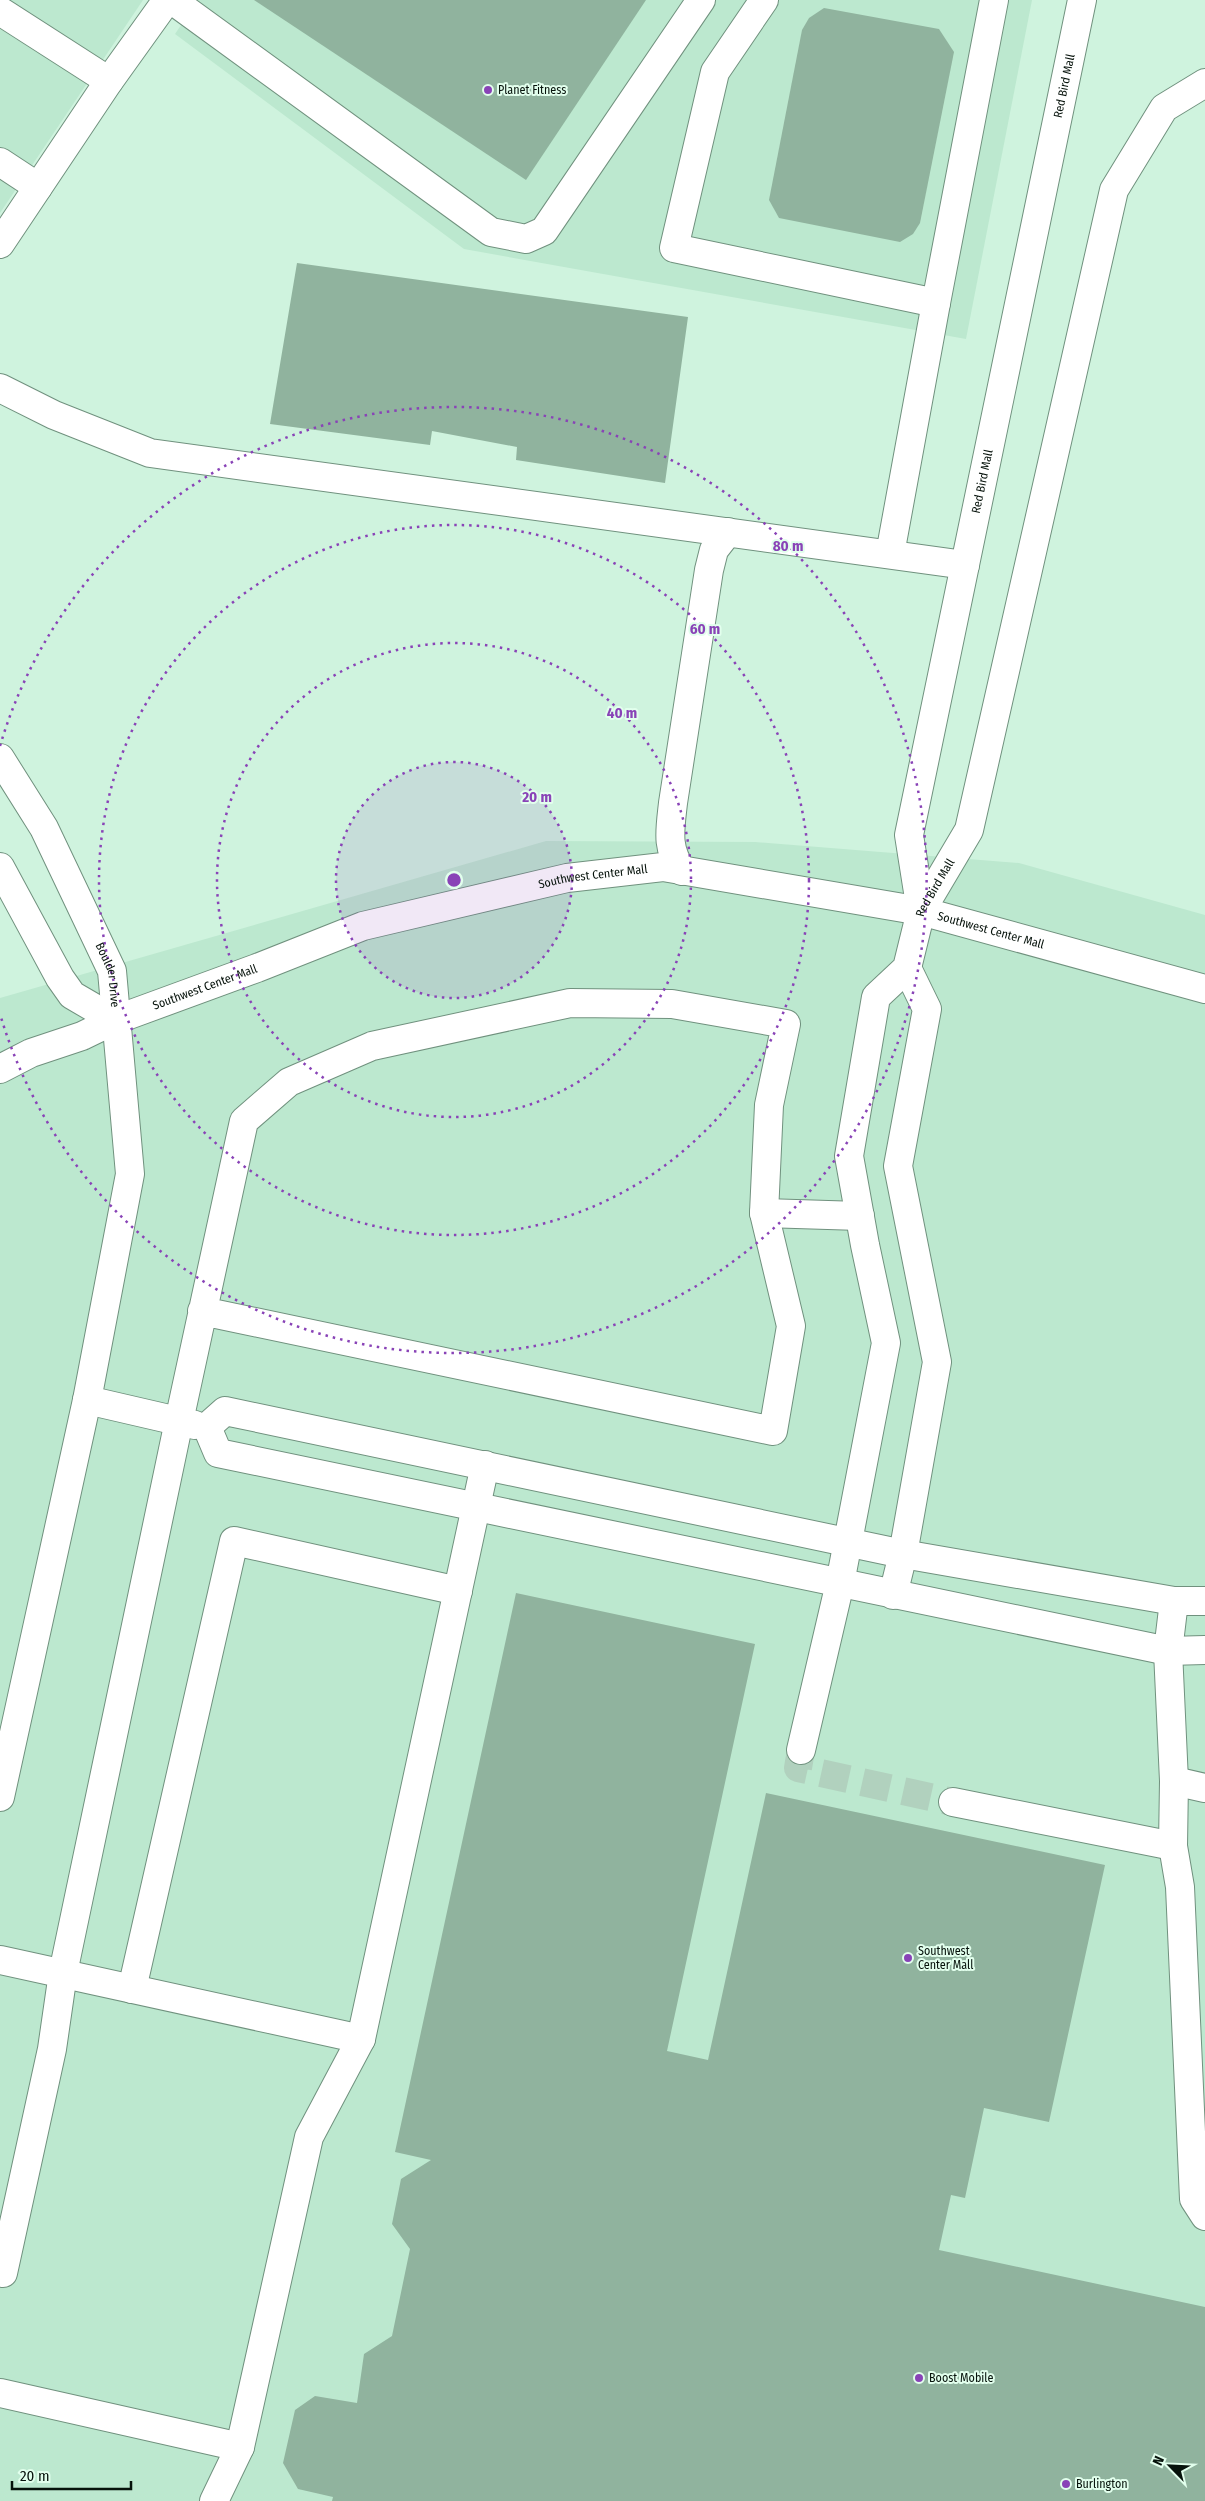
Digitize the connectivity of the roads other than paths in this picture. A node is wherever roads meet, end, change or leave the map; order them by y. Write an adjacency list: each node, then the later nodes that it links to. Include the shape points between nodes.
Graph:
1 (167, 0): 8 (street)
2 (172, 0): 3 (street, via 492,232 526,239 544,231)
3 (701, 0)
4 (764, 0): 13 (street, via 715,72 674,248)
5 (994, 0): 13 (street)
6 (1082, 0): 17 (street, Red Bird Mall)
7 (0, 10): 8 (street)
8 (109, 81): 11 (street)
9 (1205, 83): 21 (street, Red Bird Mall, via 1164,108 1114,190 970,830)
10 (0, 162): 11 (street)
11 (38, 187): 12 (street)
12 (0, 244)
13 (936, 303): 16 (street)
14 (0, 388): 15 (street, via 54,415 150,453)
15 (728, 532): 16 (street); 20 (street, via 714,550 709,570 673,803 669,838 673,857)
16 (890, 554): 17 (street)
17 (965, 565): 21 (street, Red Bird Mall, via 909,835)
18 (0, 758): 24 (street, Boulder Drive, via 44,828 112,971)
19 (0, 867): 24 (street, Boulder Drive, via 72,995)
20 (682, 871): 21 (street, Southwest Center Mall); 24 (street, Southwest Center Mall, via 664,867 567,878 363,926)
21 (921, 911): 22 (street); 23 (street, Southwest Center Mall)
22 (907, 968): 27 (street, via 876,997 849,1156); 35 (street, via 928,1009 898,1166 937,1362)
23 (1205, 989)
24 (115, 1020): 25 (street, Southwest Center Mall, via 82,1036 31,1053); 29 (street, via 130,1174)
25 (0, 1069)
26 (764, 1213): 27 (street); 28 (street, via 791,1326 773,1431); 28 (street, via 769,1105 786,1024 672,1004 570,1003 372,1046 289,1082 244,1121)
27 (860, 1216): 34 (street, via 886,1343)
28 (202, 1311): 30 (street)
29 (86, 1400): 30 (street); 46 (street)
30 (178, 1421): 31 (street); 50 (street)
31 (207, 1427): 32 (street, via 226,1411); 33 (street, via 218,1453)
32 (485, 1466): 33 (street); 34 (street)
33 (476, 1507): 36 (street); 37 (street)
34 (847, 1542): 35 (street); 36 (street)
35 (902, 1554): 38 (street); 39 (street)
36 (840, 1583): 38 (street); 43 (street)
37 (458, 1591): 51 (street, via 234,1541); 52 (street)
38 (893, 1595): 42 (street)
39 (1174, 1601): 40 (street); 42 (street)
40 (1205, 1601)
41 (1205, 1650): 42 (street)
42 (1168, 1651): 44 (street)
43 (802, 1750)
44 (1174, 1781): 45 (street); 48 (street)
45 (1205, 1788)
46 (0, 1797)
47 (953, 1802): 48 (street)
48 (1173, 1846): 53 (street, via 1180,1887 1194,2198)
49 (0, 1960): 50 (street)
50 (63, 1973): 51 (street); 54 (street, via 52,2049)
51 (132, 1989): 52 (street)
52 (361, 2039): 56 (street, via 309,2137)
53 (1205, 2216)
54 (3, 2273)
55 (0, 2393): 56 (street)
56 (240, 2447): 57 (street)
57 (214, 2501)

